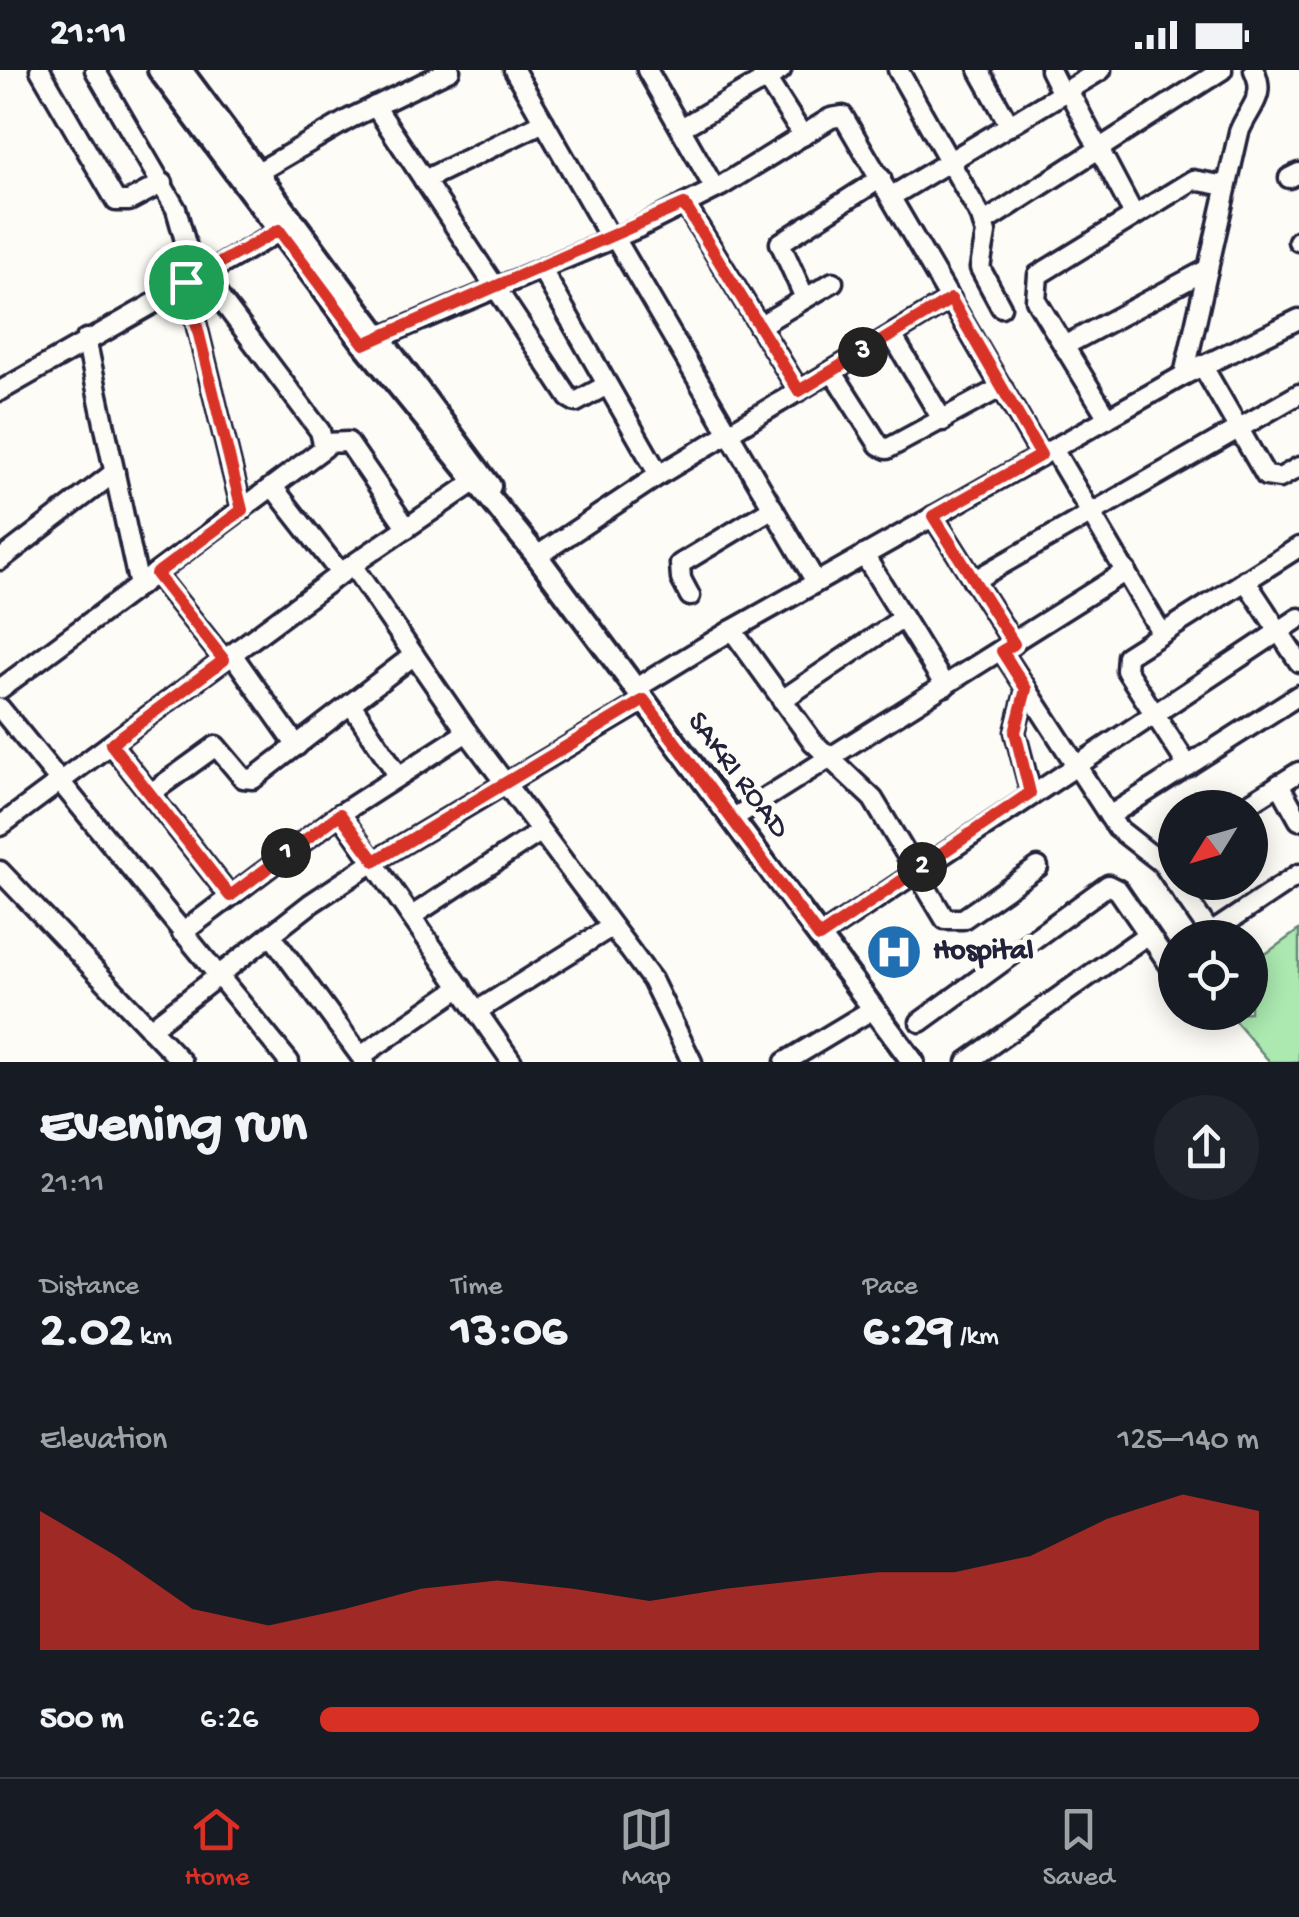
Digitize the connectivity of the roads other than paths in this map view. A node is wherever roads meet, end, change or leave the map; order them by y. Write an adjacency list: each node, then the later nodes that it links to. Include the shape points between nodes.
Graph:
1 (40, 70): 26 (street, via 116,201)
2 (95, 70): 26 (street)
3 (160, 70): 23 (main road, SAKRI ROAD)
4 (181, 70): 23 (main road, SAKRI ROAD)
5 (450, 70): 16 (street)
6 (514, 70): 17 (street)
7 (646, 70): 19 (street)
8 (898, 70): 22 (street)
9 (979, 70): 18 (street)
10 (1050, 70): 15 (street)
11 (1102, 70): 15 (street)
12 (1222, 70): 21 (street)
13 (1254, 70): 27 (street, via 1259,98 1238,132)
14 (769, 73): 19 (street); 20 (street)
15 (1065, 92): 18 (street); 21 (street)
16 (375, 106): 23 (street); 25 (street)
17 (544, 122): 25 (street); 34 (street)
18 (1010, 126): 22 (street)
19 (681, 128): 28 (street)
20 (803, 136): 24 (street, via 843,116); 28 (street)
21 (1100, 150): 31 (street); 32 (street)
22 (949, 162): 29 (street); 32 (street)
23 (249, 177): 33 (main road, SAKRI ROAD)
24 (881, 178): 29 (street); 40 (street, via 780,243)
25 (424, 180): 39 (street)
26 (162, 183): 37 (street)
27 (1226, 186): 31 (street, via 1193,180); 35 (street)
28 (715, 189): 30 (street)
29 (892, 196): 41 (street)
30 (684, 204): 34 (street); 44 (street)
31 (1134, 215): 48 (street, via 1038,275 1036,300)
32 (983, 223): 42 (street, via 980,268)
33 (287, 227): 37 (street); 47 (main road, SAKRI ROAD)
34 (613, 238): 36 (street); 60 (street)
35 (1208, 269): 48 (street); 51 (street)
36 (542, 270): 39 (street); 52 (street)
37 (194, 277): 46 (street); 61 (street); 69 (street)
38 (834, 282): 40 (street)
39 (495, 289): 47 (street); 52 (street, via 569,398 576,402)
40 (805, 298): 44 (street)
41 (951, 299): 45 (street); 53 (street)
42 (1001, 307)
43 (1299, 319): 49 (street)
44 (759, 326): 55 (street)
45 (892, 335): 50 (street); 58 (street)
46 (86, 339): 54 (street); 64 (street)
47 (371, 341): 66 (main road, SAKRI ROAD); 72 (main road, SAKRI ROAD, via 472,458)
48 (1064, 346): 57 (street)
49 (1202, 365): 51 (street); 59 (street)
50 (832, 371): 55 (street); 58 (street, via 887,450)
51 (1184, 375): 57 (street)
52 (607, 385): 65 (street)
53 (1002, 387): 58 (street); 62 (street)
54 (0, 391)
55 (799, 391): 60 (street)
56 (1299, 394): 59 (street)
57 (1108, 418): 62 (street)
58 (943, 421)
59 (1238, 428): 63 (street, via 1266,476 1280,478); 70 (street)
60 (728, 433): 65 (street); 68 (street)
61 (325, 442): 67 (street); 73 (street, via 348,442)
62 (1047, 452): 70 (street); 71 (street)
63 (1299, 468)
64 (115, 472): 77 (street); 84 (street)
65 (659, 475): 76 (street)
66 (474, 482): 72 (main road, SAKRI ROAD); 73 (street)
67 (274, 487): 69 (street); 78 (street)
68 (772, 508): 83 (street); 85 (street, via 680,564)
69 (242, 510): 80 (street)
70 (1092, 515): 79 (street); 81 (street)
71 (933, 516): 75 (street); 81 (street)
72 (514, 525): 76 (main road, SAKRI ROAD)
73 (407, 528): 78 (street)
74 (1299, 547): 82 (street)
75 (864, 555): 83 (street); 86 (street)
76 (538, 556): 98 (main road, SAKRI ROAD)
77 (0, 560)
78 (346, 570): 92 (street); 93 (street)
79 (1126, 572): 90 (street); 91 (street)
80 (156, 574): 84 (street); 93 (street)
81 (974, 580): 91 (street)
82 (1245, 580): 89 (street); 90 (street)
83 (816, 582): 88 (street)
84 (139, 586): 96 (street)
85 (690, 596)
86 (904, 618): 95 (street); 100 (street)
87 (1299, 618): 89 (street)
88 (732, 630): 98 (street); 100 (street)
89 (1279, 631): 94 (street); 103 (street)
90 (1162, 632): 103 (street, via 1132,650 1125,664)
91 (1008, 648): 95 (street); 97 (street)
92 (414, 654): 101 (street); 104 (street)
93 (228, 657): 105 (street); 106 (street)
94 (1299, 662)
95 (945, 686): 107 (street)
96 (0, 689)
97 (1026, 689): 108 (street); 117 (street, via 1015,732)
98 (640, 695): 113 (street); 120 (main road, SAKRI ROAD)
99 (1299, 695): 109 (street)
100 (782, 700): 107 (street)
101 (350, 704): 106 (street); 111 (street)
102 (0, 708): 112 (street)
103 (1154, 712): 108 (street); 109 (street)
104 (467, 732): 111 (street); 113 (street)
105 (111, 744): 112 (street); 116 (street)
106 (297, 746): 116 (street, via 246,780 211,747)
107 (827, 756): 120 (street); 127 (street, via 864,787)
108 (1074, 764): 117 (street); 119 (street)
109 (1188, 766): 119 (street)
110 (1299, 772): 114 (street)
111 (398, 774): 118 (street)
112 (60, 782): 122 (street); 134 (street)
113 (504, 782): 123 (street); 125 (street)
114 (1279, 784): 115 (street); 121 (street)
115 (1268, 791)
116 (151, 793): 130 (street)
117 (1030, 793): 127 (street)
118 (340, 814): 125 (street); 130 (street)
119 (1109, 816): 124 (street, via 1128,841)
120 (732, 819): 137 (main road, SAKRI ROAD)
121 (1299, 820)
122 (0, 826)
123 (540, 832): 131 (street); 133 (street)
124 (1158, 860)
125 (375, 861): 131 (street); 136 (street)
126 (1038, 867): 127 (street, via 957,922 941,914)
127 (918, 870): 137 (street)
128 (0, 871): 144 (street)
129 (1299, 874): 132 (street)
130 (230, 896): 134 (street)
131 (412, 916): 140 (street)
132 (1234, 920)
133 (612, 927): 142 (street); 149 (street, via 660,993)
134 (182, 933): 139 (street)
135 (1148, 934): 138 (street); 143 (street, via 1118,890 1098,888); 152 (street)
136 (271, 935): 139 (street); 145 (street)
137 (819, 937): 141 (main road, SAKRI ROAD)
138 (1158, 948)
139 (217, 977): 144 (street); 148 (street)
140 (460, 987): 142 (street); 145 (street)
141 (873, 1009): 150 (street); 151 (main road, SAKRI ROAD)
142 (477, 1011): 146 (street)
143 (920, 1022)
144 (150, 1029): 147 (street)
145 (363, 1059)
146 (509, 1061)
147 (182, 1062)
148 (289, 1062)
149 (692, 1062)
150 (785, 1062)
151 (913, 1062)
152 (967, 1062)

